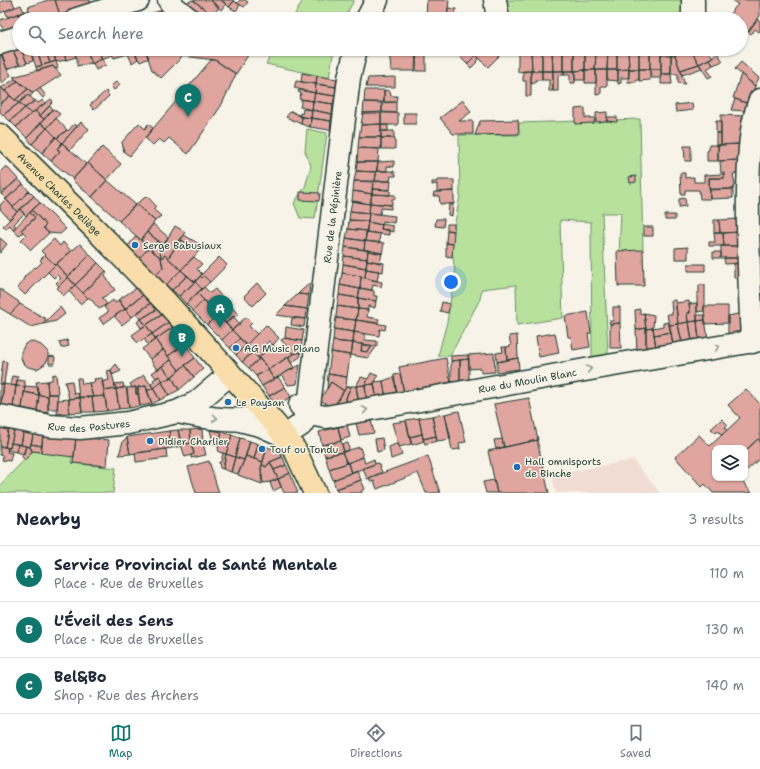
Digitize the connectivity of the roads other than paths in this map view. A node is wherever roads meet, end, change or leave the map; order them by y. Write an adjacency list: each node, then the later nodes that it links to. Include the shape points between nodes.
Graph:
1 (169, 0): 7 (street)
2 (377, 0): 8 (street)
3 (495, 0): 9 (street)
4 (693, 0): 10 (street)
5 (132, 1): 6 (street)
6 (98, 12)
7 (180, 12)
8 (371, 12)
9 (497, 12)
10 (693, 12)
11 (12, 39): 12 (street)
12 (0, 43)
13 (354, 56): 19 (street, Rue de la Pépinière, via 349,78 310,385)
14 (760, 100): 16 (street, via 753,125 749,157)
15 (0, 135): 18 (main road, Avenue Charles Deliège, via 168,303)
16 (754, 229): 17 (street)
17 (756, 341): 19 (street, Rue du Moulin Blanc, one-way to 17, via 326,417)
18 (230, 374): 20 (street, Rue des Pastures, via 197,402); 23 (main road, Avenue Charles Deliège)
19 (304, 410): 23 (street, via 300,426)
20 (177, 412): 21 (street, Rue des Pastures, via 128,423 80,428 35,424); 22 (street, Rue des Pastures, one-way to 22)
21 (0, 416)
22 (240, 420): 23 (street, Rue des Pastures, via 260,425); 23 (street, Rue des Pastures, via 256,418)
23 (275, 424): 24 (main road, Avenue Charles Deliège, via 295,450)
24 (315, 493)

